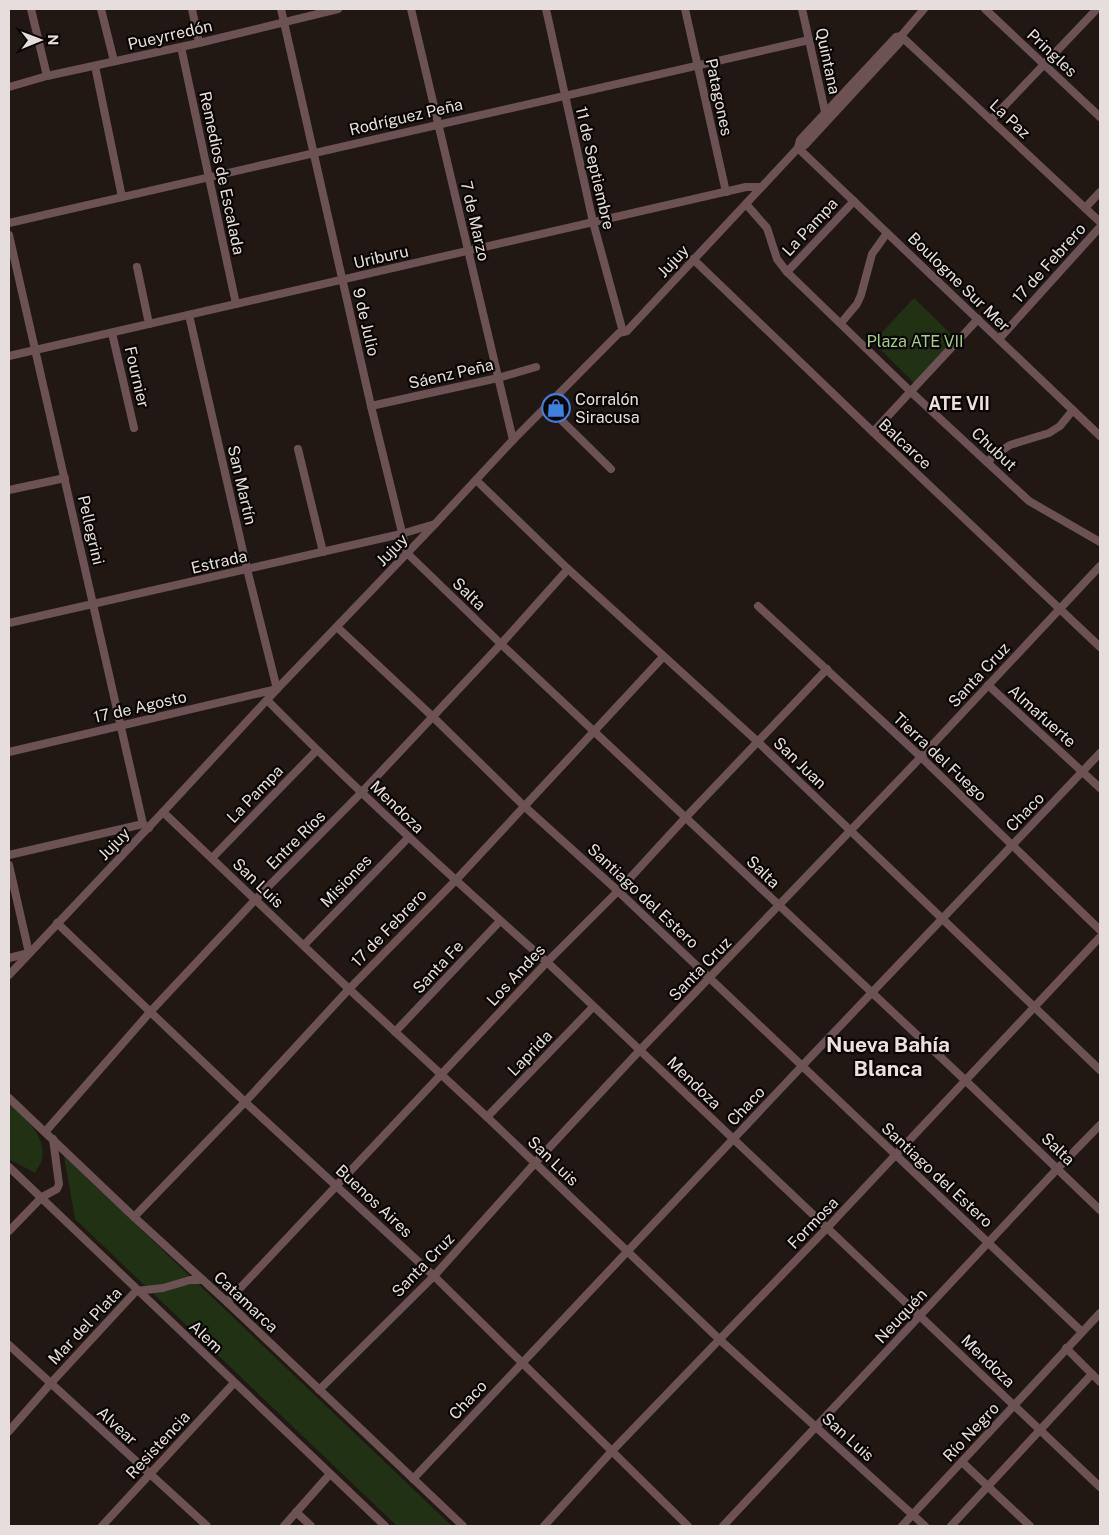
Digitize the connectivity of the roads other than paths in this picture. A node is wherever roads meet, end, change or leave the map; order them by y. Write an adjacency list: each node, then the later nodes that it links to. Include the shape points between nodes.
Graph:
1 (31, 9): 22 (street)
2 (101, 9): 18 (street)
3 (192, 9): 16 (street)
4 (280, 9): 13 (street, 9 de Julio)
5 (338, 9): 13 (street, Pueyrredón)
6 (411, 9): 28 (street, 7 de Marzo)
7 (546, 9): 24 (street, 11 de Septiembre)
8 (685, 9): 19 (street, Patagones)
9 (802, 9): 15 (street, Quintana)
10 (924, 9): 14 (street)
11 (985, 9): 20 (street, Pringles)
12 (1096, 11): 20 (street)
13 (284, 21): 16 (street, Pueyrredón); 30 (street, 9 de Julio)
14 (901, 36): 25 (street, Jujuy, via 901,41); 27 (street, La Paz)
15 (809, 40): 19 (street, Rodríguez Peña); 25 (street, Quintana)
16 (199, 43): 17 (street, Pueyrredón)
17 (181, 47): 18 (street, Pueyrredón); 31 (street, Remedios de Escalada)
18 (114, 61): 21 (street, Pueyrredón)
19 (698, 64): 24 (street, Rodríguez Peña); 33 (street, Patagones)
20 (1044, 64): 26 (street, Pringles); 27 (street)
21 (95, 66): 22 (street, Pueyrredón); 35 (street)
22 (47, 76): 23 (street, Pueyrredón)
23 (9, 87)
24 (565, 95): 28 (street, Rodríguez Peña); 39 (street, 11 de Septiembre)
25 (826, 116): 29 (street, Jujuy, via 805,145)
26 (1100, 117)
27 (991, 120): 38 (street, La Paz)
28 (438, 124): 30 (street, Rodríguez Peña); 45 (street, 7 de Marzo)
29 (798, 148): 32 (street, Jujuy); 36 (street, Boulogne Sur Mer)
30 (313, 153): 31 (street, Rodríguez Peña); 49 (street, 9 de Julio)
31 (209, 177): 35 (street, Rodríguez Peña); 50 (street, Remedios de Escalada)
32 (760, 187): 33 (street, Uriburu, via 746,186); 37 (street, Jujuy)
33 (726, 192): 39 (street, Uriburu)
34 (1100, 192): 38 (street, 17 de Febrero)
35 (122, 197): 41 (street, Rodríguez Peña)
36 (854, 201): 43 (street, Boulogne Sur Mer); 48 (street, La Pampa)
37 (746, 204): 46 (street, Jujuy); 48 (street, Chubut, via 767,228 777,259)
38 (1085, 208): 40 (street, La Paz)
39 (593, 222): 45 (street, Uriburu); 55 (street, 11 de Septiembre)
40 (1100, 222)
41 (9, 223)
42 (1100, 227): 57 (street, 17 de Febrero)
43 (887, 233): 52 (street, Boulogne Sur Mer); 53 (street, via 872,254 859,299)
44 (9, 236): 58 (street, Pellegrini)
45 (468, 251): 49 (street, Uriburu); 61 (street, 7 de Marzo)
46 (693, 259): 55 (street, Jujuy); 67 (street, Balcarce)
47 (137, 267): 54 (street)
48 (787, 272): 53 (street, Chubut)
49 (342, 280): 50 (street, Uriburu); 63 (street, 9 de Julio)
50 (236, 304): 51 (street, Uriburu)
51 (189, 315): 54 (street, Uriburu); 82 (street, San Martín)
52 (978, 320): 57 (street, Boulogne Sur Mer); 62 (street)
53 (841, 323): 62 (street, Chubut)
54 (149, 324): 56 (street, Uriburu)
55 (623, 332): 64 (street, Jujuy)
56 (112, 333): 58 (street, Uriburu); 66 (street, Fournier)
57 (999, 339): 65 (street, Boulogne Sur Mer)
58 (35, 350): 59 (street, Uriburu); 73 (street, Pellegrini)
59 (9, 356)
60 (536, 367): 61 (street, Sáenz Peña)
61 (498, 378): 63 (street, Sáenz Peña); 69 (street, 7 de Marzo)
62 (910, 391): 67 (street); 71 (street, Chubut)
63 (371, 406): 77 (street, 9 de Julio)
64 (546, 406): 69 (street, Jujuy); 72 (street)
65 (1073, 410): 68 (street, Boulogne Sur Mer); 71 (street, via 1060,426 1049,433 1010,445)
66 (134, 428)
67 (872, 432): 86 (street, Balcarce)
68 (1100, 436)
69 (513, 440): 74 (street, Jujuy)
70 (298, 449): 79 (street)
71 (987, 462): 78 (street, Chubut, via 1029,501)
72 (611, 469)
73 (64, 478): 75 (street); 84 (street, Pellegrini)
74 (476, 480): 76 (street, Jujuy); 83 (street, San Juan)
75 (9, 490)
76 (435, 524): 77 (street, Estrada); 80 (street, Jujuy)
77 (401, 534): 79 (street, Estrada); 80 (street, 9 de Julio)
78 (1100, 542)
79 (324, 552): 82 (street, Estrada)
80 (407, 553): 88 (street, Jujuy); 89 (street, Salta)
81 (1100, 566): 86 (street, Santa Cruz)
82 (248, 569): 84 (street, Estrada); 94 (street, San Martín)
83 (568, 569): 89 (street, Entre Ríos); 91 (street, San Juan)
84 (94, 605): 87 (street, Estrada); 97 (street, Pellegrini)
85 (758, 606): 92 (street, Tierra del Fuego)
86 (1060, 609): 90 (street, Balcarce); 93 (street, Santa Cruz)
87 (9, 623)
88 (337, 627): 94 (street, Jujuy); 96 (street, Santiago del Estero)
89 (501, 644): 96 (street, Entre Ríos); 98 (street, Salta)
90 (1100, 647)
91 (663, 657): 98 (street, 17 de Febrero); 99 (street, San Juan)
92 (827, 670): 99 (street, Los Andes); 103 (street, Tierra del Fuego)
93 (988, 685): 103 (street, Santa Cruz); 104 (street, Almafuerte)
94 (277, 689): 95 (street, Jujuy); 97 (street, 17 de Agosto)
95 (268, 700): 100 (street, Mendoza); 108 (street, Jujuy)
96 (432, 716): 106 (street, Entre Ríos); 107 (street, Santiago del Estero)
97 (122, 726): 101 (street, 17 de Agosto); 110 (street, Pellegrini)
98 (593, 731): 107 (street, 17 de Febrero); 109 (street, Salta)
99 (758, 742): 109 (street, Los Andes); 111 (street, San Juan)
100 (317, 750): 106 (street, Mendoza); 115 (street, La Pampa)
101 (9, 752)
102 (1100, 753): 104 (street, Chaco)
103 (921, 757): 111 (street, Santa Cruz); 113 (street, Tierra del Fuego)
104 (1083, 771): 105 (street, Almafuerte); 113 (street, Chaco)
105 (1100, 788)
106 (362, 792): 112 (street, Mendoza); 119 (street, Entre Ríos)
107 (524, 806): 117 (street, 17 de Febrero); 118 (street, Santiago del Estero)
108 (163, 812): 110 (street, Jujuy); 115 (street, San Luis)
109 (686, 817): 118 (street, Los Andes); 120 (street, Salta)
110 (146, 826): 114 (street); 123 (street, Jujuy)
111 (850, 831): 120 (street, Santa Cruz); 122 (street, San Juan)
112 (409, 837): 117 (street, Mendoza); 126 (street, Misiones)
113 (1013, 844): 122 (street, Chaco); 124 (street, Tierra del Fuego)
114 (9, 855)
115 (212, 858): 119 (street, San Luis)
116 (9, 865): 127 (street)
117 (455, 881): 121 (street, Mendoza); 132 (street, 17 de Febrero)
118 (618, 891): 129 (street, Los Andes); 131 (street, Santiago del Estero)
119 (255, 900): 126 (street, San Luis); 136 (street, Entre Ríos)
120 (779, 906): 131 (street, Santa Cruz); 133 (street, Salta)
121 (500, 920): 129 (street, Mendoza); 137 (street, Santa Fe)
122 (942, 920): 133 (street, Chaco); 135 (street, San Juan)
123 (57, 923): 127 (street, Jujuy); 136 (street, Buenos Aires)
124 (1100, 930)
125 (1100, 937): 135 (street, Formosa)
126 (304, 945): 132 (street, San Luis)
127 (29, 953): 128 (street); 130 (street, Jujuy)
128 (9, 958)
129 (547, 962): 134 (street, Mendoza); 141 (street, Los Andes)
130 (9, 975)
131 (710, 978): 138 (street, Santa Cruz); 139 (street, Santiago del Estero)
132 (349, 989): 137 (street, San Luis); 144 (street, 17 de Febrero)
133 (872, 993): 139 (street, Chaco); 142 (street, Salta)
134 (593, 1007): 138 (street, Mendoza); 145 (street, Laprida)
135 (1035, 1008): 140 (street, San Juan); 142 (street, Formosa)
136 (151, 1011): 144 (street, Buenos Aires); 147 (street, Entre Ríos)
137 (395, 1032): 141 (street, San Luis)
138 (640, 1050): 149 (street, Mendoza); 151 (street, Santa Cruz)
139 (802, 1066): 149 (street, Chaco); 150 (street, Santiago del Estero)
140 (1100, 1070)
141 (442, 1075): 145 (street, San Luis); 154 (street, Los Andes)
142 (966, 1081): 150 (street, Formosa); 153 (street, Salta)
143 (9, 1098): 147 (street, Catamarca)
144 (245, 1102): 154 (street, Buenos Aires); 157 (street, 17 de Febrero)
145 (487, 1118): 151 (street, San Luis)
146 (1100, 1125): 153 (street, Neuquén)
147 (45, 1132): 148 (street, Catamarca)
148 (53, 1139): 155 (street, via 59,1184 57,1189); 157 (street, Catamarca)
149 (733, 1140): 158 (street, Mendoza); 161 (street, Chaco)
150 (896, 1155): 158 (street, Formosa); 160 (street, Santiago del Estero)
151 (535, 1163): 161 (street, San Luis); 162 (street, Santa Cruz)
152 (9, 1167): 155 (street, Alem)
153 (1058, 1168): 156 (street, Salta); 160 (street, Neuquén)
154 (338, 1186): 162 (street, Buenos Aires); 165 (street, Los Andes)
155 (42, 1197): 159 (street); 164 (street, Alem)
156 (1100, 1210)
157 (134, 1217): 163 (street, Catamarca)
158 (827, 1228): 167 (street, Mendoza); 169 (street, Formosa)
159 (9, 1231)
160 (989, 1243): 167 (street, Neuquén); 168 (street, Santiago del Estero)
161 (628, 1252): 169 (street, San Luis); 172 (street, Chaco)
162 (434, 1276): 172 (street, Buenos Aires); 177 (street, Santa Cruz)
163 (203, 1280): 164 (street, Mar del Plata); 165 (street, Catamarca)
164 (136, 1291): 175 (street, Mar del Plata); 176 (street, Alem)
165 (227, 1302): 177 (street, Catamarca)
166 (1100, 1313): 168 (street, Río Negro)
167 (920, 1315): 178 (street, Mendoza); 179 (street, Neuquén)
168 (1081, 1331): 171 (street, Río Negro)
169 (719, 1339): 179 (street, San Luis); 182 (street, Formosa)
170 (9, 1345): 175 (street, Alvear)
171 (1066, 1348): 173 (street); 178 (street, Río Negro)
172 (521, 1363): 182 (street, Buenos Aires); 186 (street, Chaco)
173 (1092, 1374): 174 (street); 180 (street)
174 (1100, 1382)
175 (51, 1383): 181 (street, Mar del Plata); 184 (street, Alvear)
176 (234, 1383): 184 (street, Resistencia); 185 (street, Alem)
177 (318, 1390): 186 (street, Catamarca)
178 (1014, 1406): 180 (street, Mendoza); 183 (street, Río Negro)
179 (816, 1427): 190 (street, San Luis); 199 (street, Neuquén)
180 (1040, 1430): 187 (street); 188 (street, Mendoza)
181 (9, 1431)
182 (612, 1452): 197 (street, Formosa); 198 (street, Buenos Aires)
183 (962, 1462): 187 (street); 190 (street, Río Negro)
184 (149, 1474): 192 (street, Resistencia); 193 (street, Alvear)
185 (330, 1474): 189 (street); 191 (street, Alem)
186 (413, 1479): 196 (street, Catamarca)
187 (988, 1487): 202 (street); 203 (street)
188 (1100, 1487)
189 (296, 1512): 194 (street); 195 (street)
190 (913, 1514): 200 (street, Río Negro); 201 (street, San Luis)
191 (381, 1525)
192 (102, 1526)
193 (207, 1526)
194 (284, 1526)
195 (311, 1526)
196 (463, 1526)
197 (544, 1526)
198 (688, 1526)
199 (724, 1526)
200 (902, 1526)
201 (925, 1526)
202 (952, 1526)
203 (1030, 1526)

